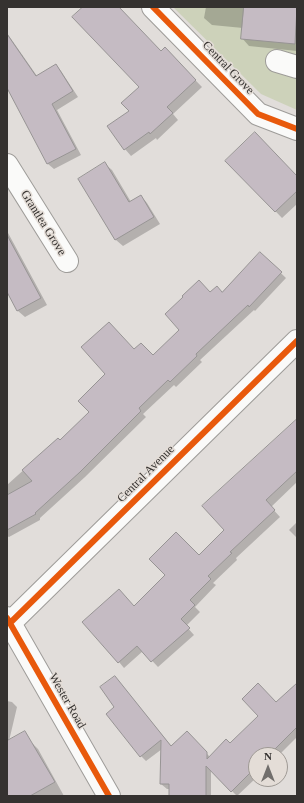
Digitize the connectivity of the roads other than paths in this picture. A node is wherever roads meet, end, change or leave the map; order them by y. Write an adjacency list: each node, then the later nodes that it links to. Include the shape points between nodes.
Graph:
1 (153, 7): 2 (street, Central Grove, via 258,114)
2 (297, 129)
3 (7, 165): 4 (street, Grantlea Grove)
4 (67, 261)
5 (297, 341): 6 (street, Central Avenue)
6 (9, 621): 7 (street, Wester Road)
7 (109, 796)

